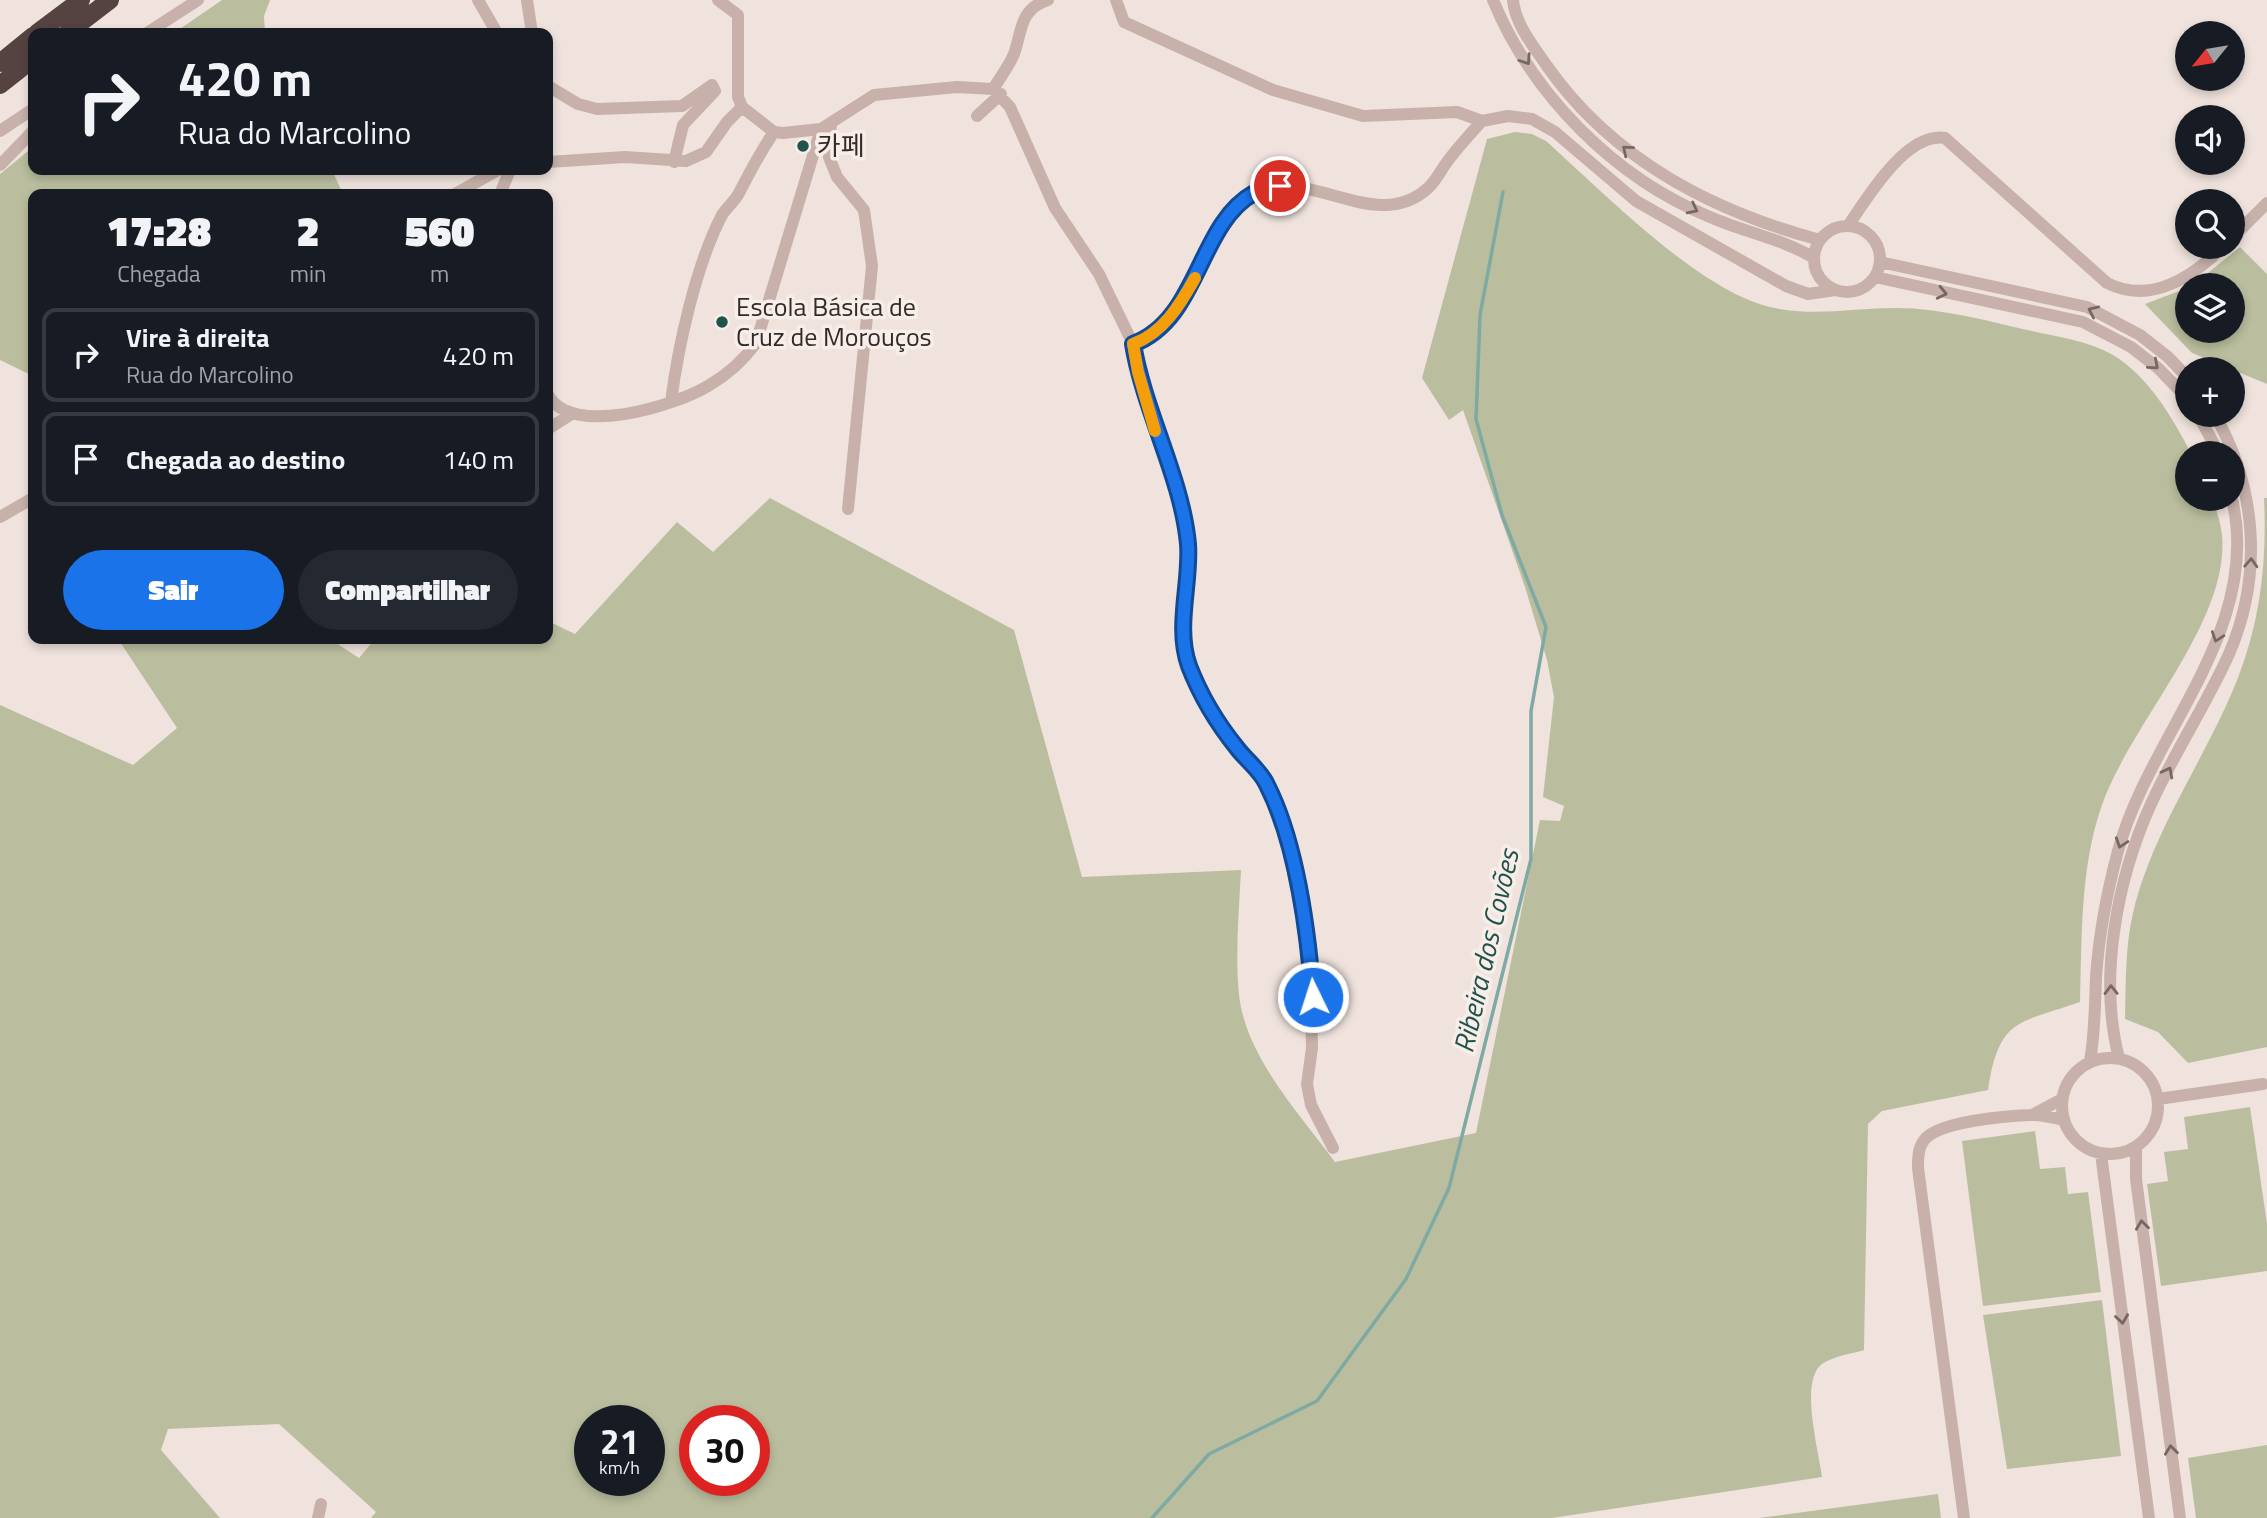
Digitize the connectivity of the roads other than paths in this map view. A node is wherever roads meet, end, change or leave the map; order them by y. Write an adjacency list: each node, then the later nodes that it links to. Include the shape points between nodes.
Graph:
1 (80, 0): 11 (highway)
2 (110, 0): 12 (highway)
3 (198, 0): 13 (street)
4 (478, 0): 14 (street)
5 (527, 0): 15 (street)
6 (718, 0): 22 (street, via 738,15 738,97)
7 (1048, 0): 21 (street, via 1020,23 1013,57)
8 (1116, 0): 25 (street, via 1124,22 1273,90 1363,116 1457,112)
9 (1493, 0): 41 (street, one-way to 41, via 1521,54 1552,97 1584,134 1623,166 1708,217)
10 (1513, 0): 40 (street, one-way to 10, via 1714,203 1633,156 1562,88 1534,47)
11 (44, 28)
12 (74, 28)
13 (155, 28)
14 (494, 28)
15 (531, 28)
16 (28, 41): 17 (highway)
17 (0, 63)
18 (28, 63): 19 (highway)
19 (0, 85)
20 (553, 89): 31 (street, via 597,109 682,106 712,85 715,91 683,125)
21 (997, 92): 24 (street); 26 (street, via 957,87 874,95); 48 (street, via 1023,133 1055,208 1099,274)
22 (742, 107): 28 (street); 31 (street, via 706,152)
23 (28, 113): 27 (street)
24 (977, 116)
25 (1482, 121): 46 (street, via 1508,117 1544,125 1636,201); 48 (street, via 1428,188 1404,202 1372,205 1280,186 1255,192 1233,209 1167,321 1149,338)
26 (826, 126): 28 (street); 52 (street, via 756,343 742,362 708,387); 57 (street, via 837,177 864,210 872,266)
27 (0, 131)
28 (774, 132): 52 (street, via 723,214 705,258 680,343)
29 (28, 136): 32 (street)
30 (553, 162): 31 (street, via 625,157)
31 (674, 162)
32 (0, 165)
33 (489, 175): 34 (street)
34 (464, 189)
35 (1864, 203): 38 (street); 39 (street); 42 (street, via 1879,180 1913,148 1932,136 1945,138 2118,288 2135,291 2174,284)
36 (2267, 203): 37 (street)
37 (2245, 225)
38 (1848, 226): 39 (street); 40 (street)
39 (1864, 231): 43 (street, via 1877,244)
40 (1820, 240): 41 (street)
41 (1814, 258): 44 (street)
42 (2210, 259)
43 (1880, 262): 45 (street); 49 (street, one-way to 43, via 2140,335 2087,307)
44 (1817, 272): 46 (street); 47 (street)
45 (1875, 277): 47 (street, via 1860,290); 50 (street, one-way to 50, via 2083,322 2131,346)
46 (1798, 290): 47 (street, via 1815,294)
47 (1835, 290)
48 (1133, 344): 67 (street, via 1188,544 1184,609 1188,662 1207,708 1266,782 1285,830 1310,962 1312,1048 1307,1084 1311,1105)
49 (2175, 366)
50 (2175, 386)
51 (553, 400): 53 (street)
52 (671, 402): 53 (street, via 609,416)
53 (570, 415): 54 (street)
54 (553, 426)
55 (2221, 427): 60 (street, one-way to 55, via 2111,1030 2111,978 2132,853 2151,804 2229,653 2246,598 2252,536 2248,502)
56 (28, 501): 59 (street)
57 (848, 509)
58 (2234, 511): 61 (street, one-way to 61, via 2236,570 2215,646 2136,800 2118,849 2104,911)
59 (0, 517)
60 (2119, 1058): 61 (street); 64 (street, via 2147,1074)
61 (2090, 1061): 63 (street, via 2067,1083)
62 (2263, 1084): 64 (street)
63 (2062, 1099): 65 (street); 66 (street)
64 (2158, 1099): 68 (street, via 2156,1122)
65 (2034, 1114): 66 (street); 72 (street, via 1934,1131 1919,1150)
66 (2064, 1120): 69 (street, via 2077,1142)
67 (1333, 1148)
68 (2136, 1148): 69 (street); 74 (street, one-way to 68, via 2136,1179)
69 (2101, 1154): 73 (street, one-way to 73)
70 (321, 1504): 71 (street)
71 (318, 1518)
72 (1964, 1518)
73 (2149, 1518)
74 (2180, 1518)

